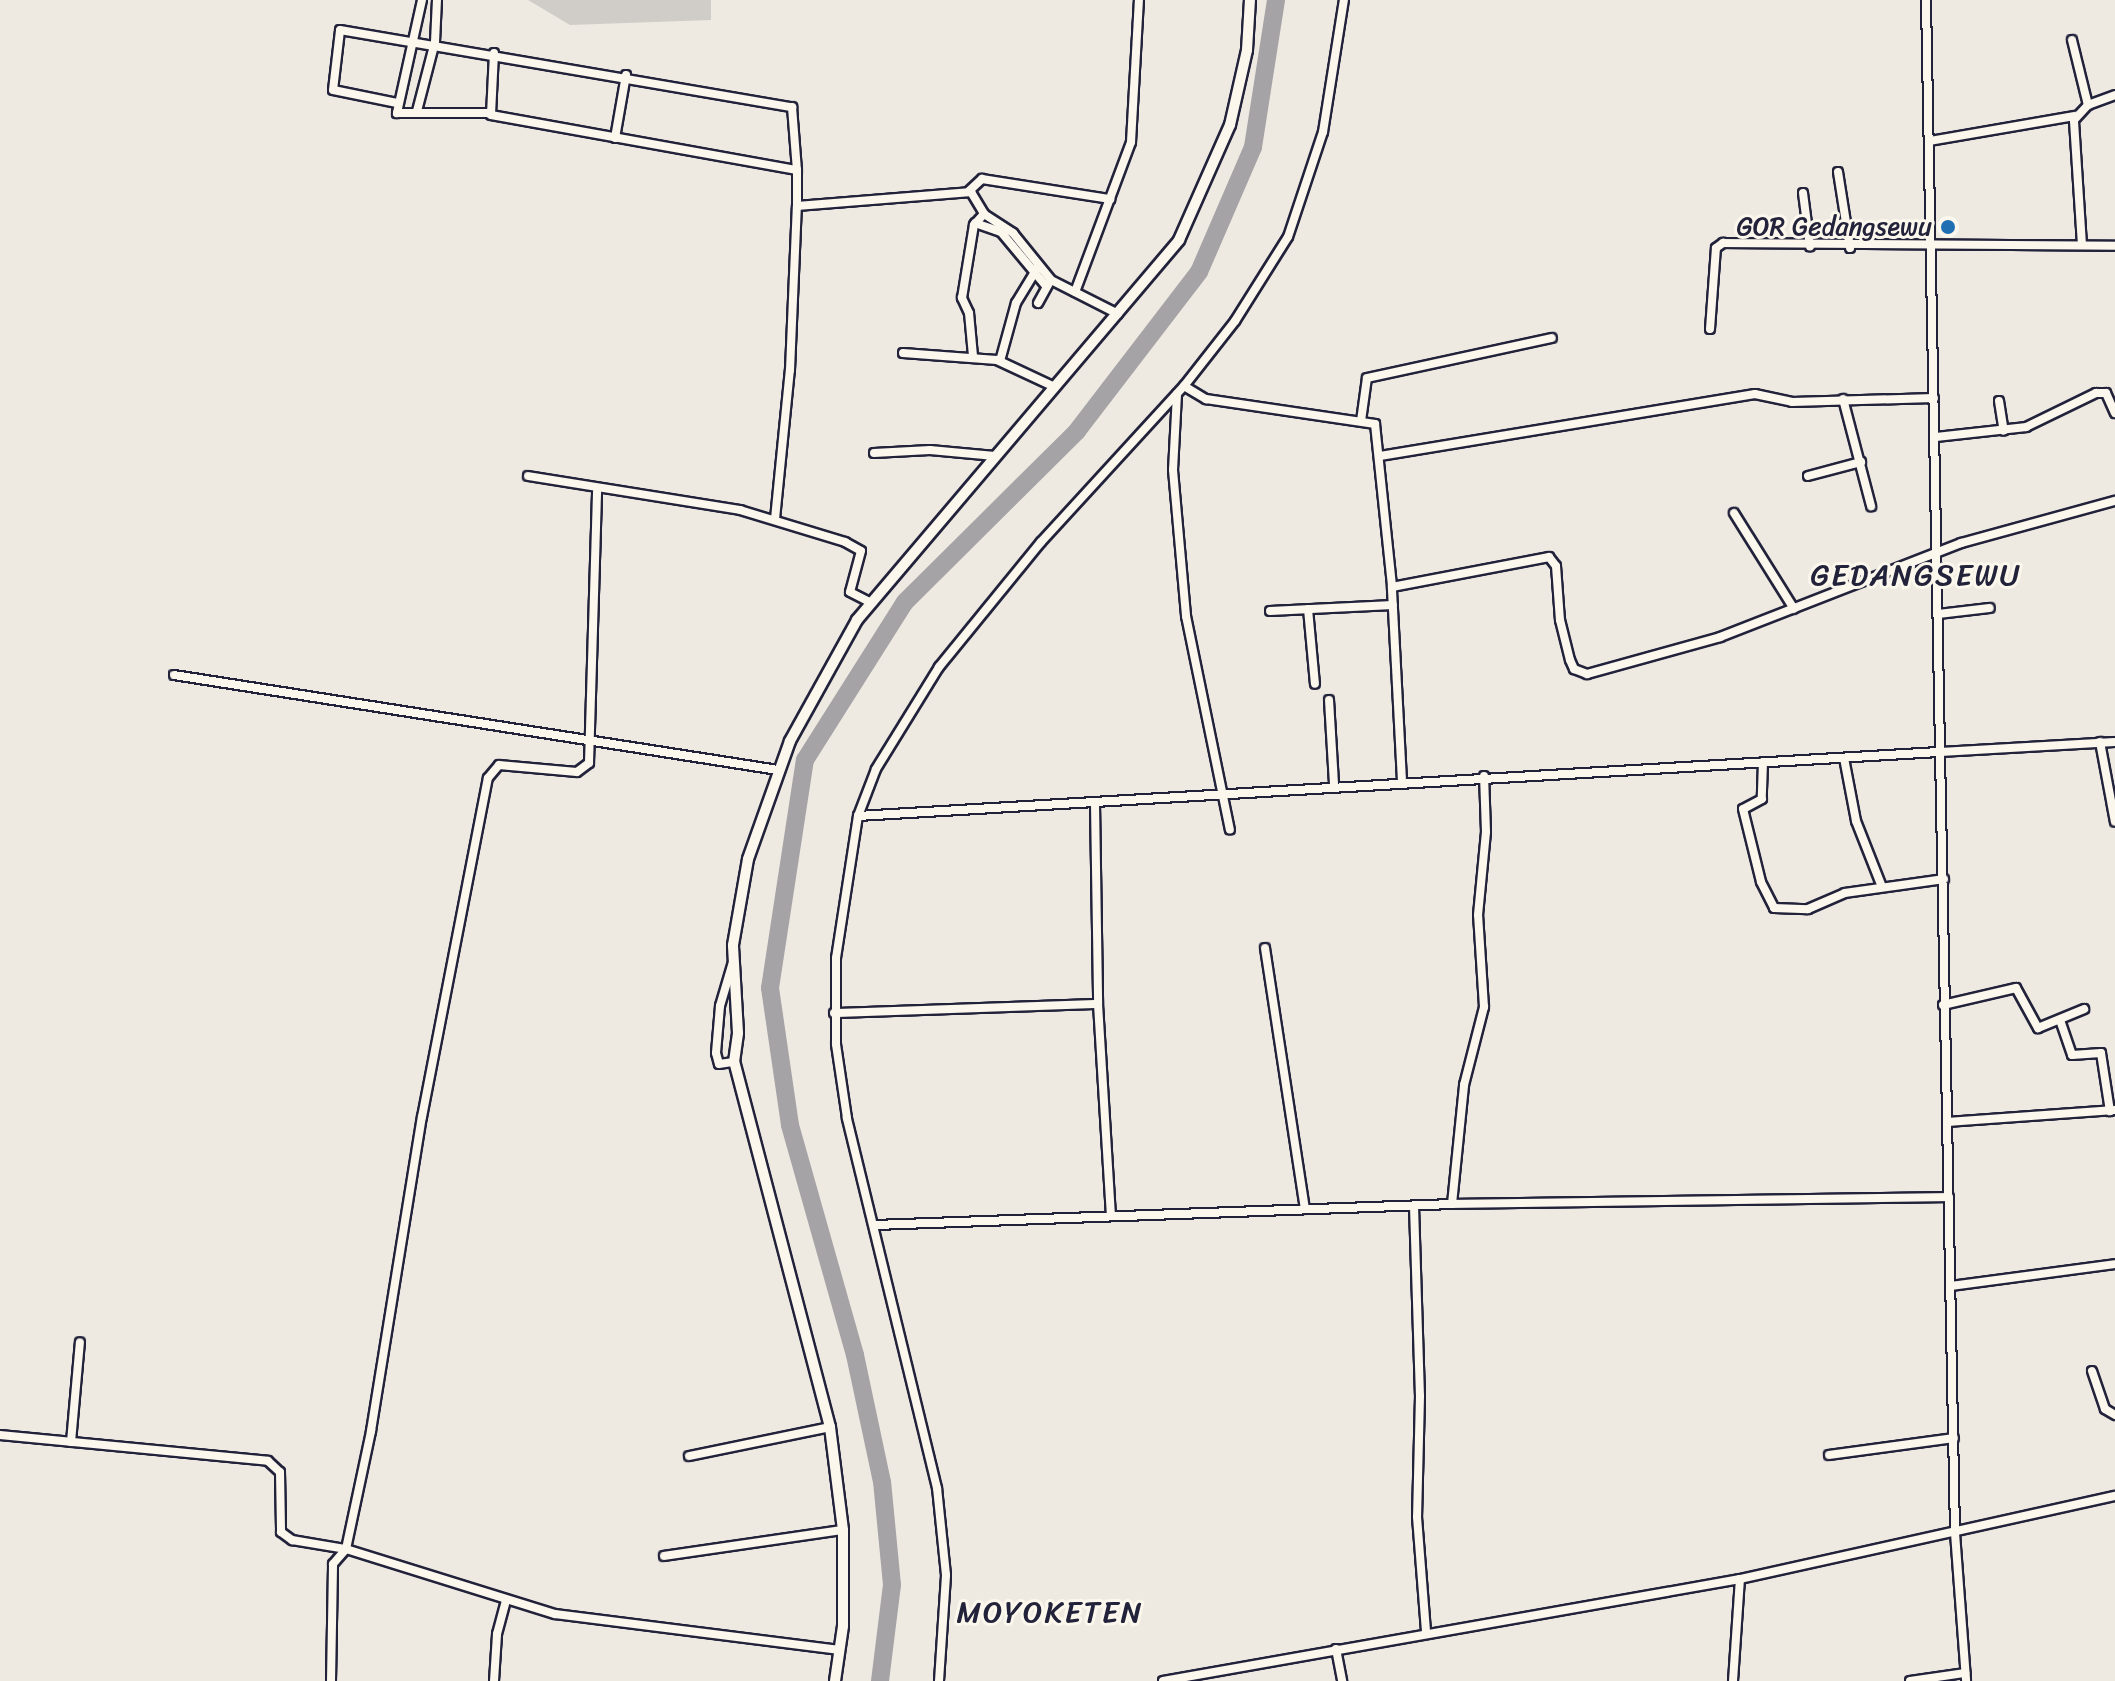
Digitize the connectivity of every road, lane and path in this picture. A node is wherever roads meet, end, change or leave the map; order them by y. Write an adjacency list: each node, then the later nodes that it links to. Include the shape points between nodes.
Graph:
1 (422, 0): 7 (street)
2 (437, 0): 9 (street)
3 (1139, 0): 24 (street, via 1131,142)
4 (1250, 0): 37 (street, via 1244,69 1213,172 1179,240)
5 (1344, 0): 43 (street, via 1333,93 1301,212 1241,312)
6 (1926, 0): 19 (street)
7 (417, 40): 9 (street); 13 (street, via 406,57); 13 (street, via 340,30 333,90)
8 (2072, 40): 14 (street)
9 (435, 42): 10 (street); 15 (street)
10 (494, 53): 11 (street); 16 (street)
11 (626, 75): 18 (street); 20 (street, via 792,107)
12 (2115, 95): 14 (street)
13 (397, 103): 15 (street, via 400,115)
14 (2088, 105): 17 (street)
15 (417, 111): 16 (street)
16 (489, 113): 18 (street)
17 (2075, 116): 19 (street); 29 (street)
18 (615, 138): 20 (street)
19 (1930, 141): 28 (street)
20 (797, 170): 25 (street)
21 (1838, 172): 32 (street)
22 (969, 191): 24 (street, via 982,179); 25 (street); 26 (street)
23 (1803, 193): 31 (street)
24 (1110, 199): 35 (street)
25 (797, 206): 63 (street, via 790,370)
26 (984, 214): 27 (street); 33 (street, via 1013,233)
27 (975, 223): 33 (street, via 1001,232); 41 (street, via 962,298)
28 (1933, 244): 29 (street); 32 (street); 46 (street)
29 (2082, 245): 30 (street)
30 (2115, 246)
31 (1810, 247): 32 (street); 38 (street, via 1718,246)
32 (1850, 248)
33 (1036, 269): 34 (street); 42 (street, via 1016,303)
34 (1049, 282): 35 (street); 36 (street)
35 (1075, 292): 37 (street)
36 (1038, 303)
37 (1118, 314): 44 (street)
38 (1710, 329)
39 (1552, 338): 50 (street, via 1367,378)
40 (903, 353): 41 (street)
41 (973, 356): 42 (street)
42 (1000, 361): 44 (street)
43 (1184, 386): 45 (street); 50 (street, via 1206,399)
44 (1055, 387): 54 (street)
45 (1177, 394): 86 (street, via 1177,539 1186,616); 88 (street, via 1041,542 939,667 876,769)
46 (1934, 398): 47 (street); 52 (street)
47 (1843, 399): 55 (street, via 1792,402 1755,394); 56 (street)
48 (1999, 401): 51 (street)
49 (2115, 413): 51 (street, via 2106,393 2096,393 2044,419)
50 (1361, 421): 55 (street, via 1377,426)
51 (2004, 431): 52 (street)
52 (1936, 437): 64 (street)
53 (874, 453): 54 (street, via 930,450)
54 (995, 456): 66 (street)
55 (1380, 456): 65 (street)
56 (1861, 462): 58 (street); 61 (street)
57 (528, 476): 59 (street)
58 (1808, 476)
59 (597, 490): 63 (street); 78 (street, via 589,604)
60 (2115, 501): 64 (street)
61 (1871, 506)
62 (1734, 513): 70 (street)
63 (775, 519): 66 (street, via 859,548 849,590)
64 (1938, 552): 70 (street); 72 (street)
65 (1392, 587): 67 (street); 70 (street, via 1549,557 1556,566 1570,660 1574,669 1587,674 1689,648)
66 (870, 602): 82 (street, via 818,684)
67 (1393, 605): 69 (street); 84 (street)
68 (1990, 608): 72 (street)
69 (1308, 609): 71 (street); 74 (street)
70 (1794, 609)
71 (1270, 611)
72 (1938, 614): 79 (street)
73 (174, 675): 78 (street)
74 (1315, 684)
75 (1329, 700): 85 (street)
76 (2100, 742): 77 (street); 79 (street); 89 (street)
77 (2115, 742)
78 (592, 744): 82 (street); 123 (street, via 589,763 577,772 499,765 488,778)
79 (1940, 752): 80 (street); 91 (street)
80 (1844, 758): 81 (street); 92 (street, via 1856,821)
81 (1763, 762): 83 (street); 92 (street, via 1762,799 1743,809 1770,903 1798,910)
82 (778, 770): 94 (street, via 748,859)
83 (1484, 776): 84 (street); 104 (street, via 1486,832 1478,915 1484,1007 1464,1085)
84 (1402, 781): 85 (street)
85 (1334, 785): 86 (street)
86 (1222, 793): 87 (street); 90 (street)
87 (1095, 804): 88 (street); 95 (street)
88 (858, 816): 98 (street, via 841,909)
89 (2115, 822)
90 (1230, 830)
91 (1944, 879): 92 (street); 96 (street)
92 (1882, 887)
93 (1265, 948): 106 (street)
94 (733, 961): 100 (street, via 738,1033); 100 (street, via 720,1006 716,1053 719,1064)
95 (1098, 1004): 98 (street); 107 (street)
96 (1943, 1005): 99 (street, via 2016,988 2033,1026); 102 (street)
97 (2084, 1009): 99 (street)
98 (834, 1013): 108 (street, via 847,1118)
99 (2060, 1020): 101 (street, via 2072,1055 2101,1053)
100 (734, 1062): 114 (street)
101 (2112, 1110): 102 (street)
102 (1947, 1122): 103 (street)
103 (1949, 1197): 104 (street); 110 (street)
104 (1452, 1204): 105 (street)
105 (1414, 1206): 106 (street); 127 (street, via 1420,1396 1417,1517)
106 (1305, 1209): 107 (street)
107 (1111, 1215): 108 (street)
108 (875, 1225): 134 (street, via 923,1419 943,1529 946,1605)
109 (2115, 1264): 110 (street)
110 (1951, 1286): 116 (street)
111 (80, 1342): 117 (street)
112 (2092, 1371): 113 (street, via 2105,1409)
113 (2115, 1415)
114 (830, 1427): 119 (street); 121 (street)
115 (0, 1435): 117 (street)
116 (1954, 1438): 118 (street); 122 (street)
117 (71, 1442): 123 (street, via 268,1461 280,1472 279,1527 285,1538)
118 (1829, 1455)
119 (689, 1456)
120 (2115, 1496): 122 (street)
121 (843, 1530): 124 (street); 129 (street)
122 (1955, 1533): 125 (street); 130 (street)
123 (346, 1549): 126 (street); 131 (street, via 333,1564 331,1581)
124 (664, 1556)
125 (1740, 1579): 127 (street); 137 (street)
126 (506, 1600): 129 (street, via 591,1620); 132 (street)
127 (1426, 1631): 128 (street)
128 (1336, 1649): 135 (street); 136 (street)
129 (840, 1650): 133 (street)
130 (1966, 1677): 138 (street)
131 (331, 1681)
132 (494, 1681)
133 (835, 1681)
134 (939, 1681)
135 (1163, 1681)
136 (1342, 1681)
137 (1733, 1681)
138 (1910, 1681)

